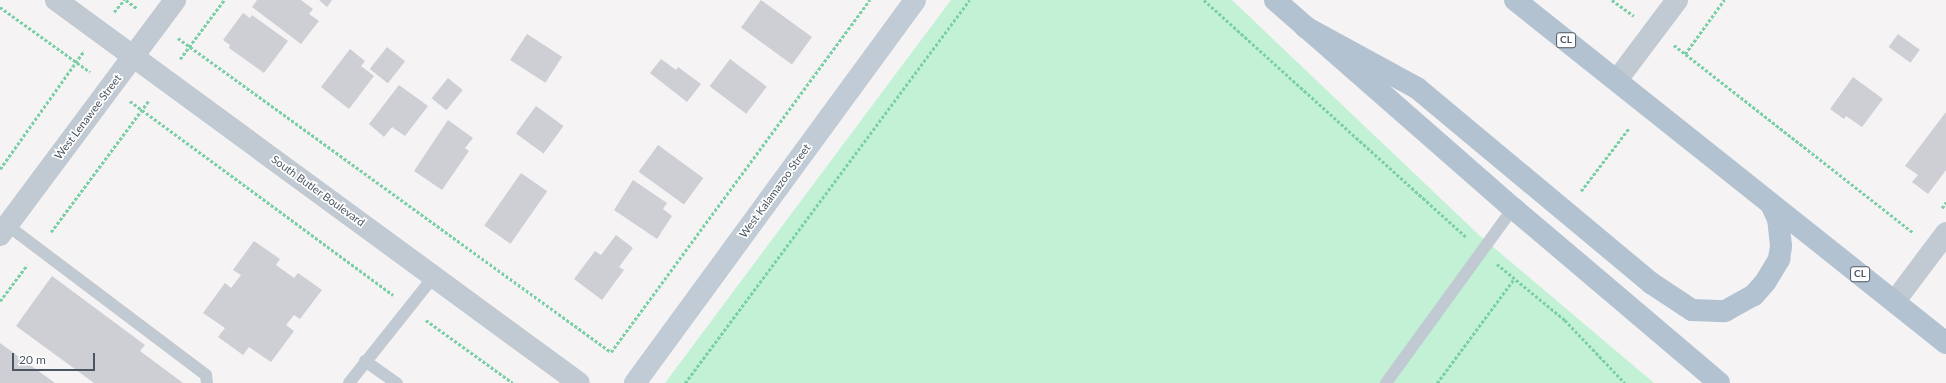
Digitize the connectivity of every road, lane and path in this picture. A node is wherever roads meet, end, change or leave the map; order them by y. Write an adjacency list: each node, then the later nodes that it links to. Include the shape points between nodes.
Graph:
1 (56, 0): 17 (street, South Butler Boulevard)
2 (125, 0): 14 (path); 17 (path)
3 (175, 0): 14 (street, West Lenawee Street)
4 (224, 0): 18 (path)
5 (870, 0): 18 (path, via 611,352)
6 (915, 0): 47 (street, West Kalamazoo Street)
7 (969, 0): 48 (path)
8 (1204, 0): 34 (path)
9 (1275, 0): 15 (main road)
10 (1515, 0): 23 (main road, CL)
11 (1677, 0): 16 (street)
12 (1724, 0): 19 (path)
13 (0, 7): 21 (path)
14 (158, 24): 18 (path); 20 (street, West Lenawee Street)
15 (1305, 27): 29 (main road, via 1417,88 1651,283 1692,310 1725,311 1754,296 1766,281 1778,259 1781,246 1778,219); 30 (main road)
16 (1654, 30): 19 (path); 23 (street)
17 (100, 31): 20 (street, South Butler Boulevard); 21 (path)
18 (189, 46): 22 (path)
19 (1685, 54): 32 (path)
20 (134, 56): 22 (street, South Butler Boulevard); 24 (street, West Lenawee Street)
21 (76, 62): 24 (path); 27 (path)
22 (165, 79): 25 (path); 35 (street, South Butler Boulevard)
23 (1617, 80): 29 (main road, CL)
24 (110, 87): 25 (path); 31 (street, West Lenawee Street)
25 (142, 110): 33 (path); 39 (path)
26 (1629, 128): 28 (path)
27 (0, 169)
28 (1577, 196)
29 (1772, 206): 38 (main road, CL)
30 (1513, 208): 34 (lane); 52 (main road)
31 (3, 230): 33 (lane)
32 (1940, 241): 38 (street)
33 (38, 249): 37 (path); 42 (lane, via 206,375)
34 (1482, 252): 36 (path); 49 (lane)
35 (434, 276): 39 (lane); 46 (street, South Butler Boulevard)
36 (1514, 279): 50 (path); 51 (path, via 1565,320)
37 (0, 301)
38 (1895, 301): 40 (main road, CL)
39 (410, 308): 41 (lane); 45 (path)
40 (1946, 343)
41 (365, 361): 43 (lane); 44 (lane)
42 (207, 383)
43 (349, 383)
44 (397, 383)
45 (514, 383)
46 (579, 383)
47 (635, 383)
48 (685, 383)
49 (1386, 383)
50 (1437, 383)
51 (1625, 383)
52 (1719, 383)

